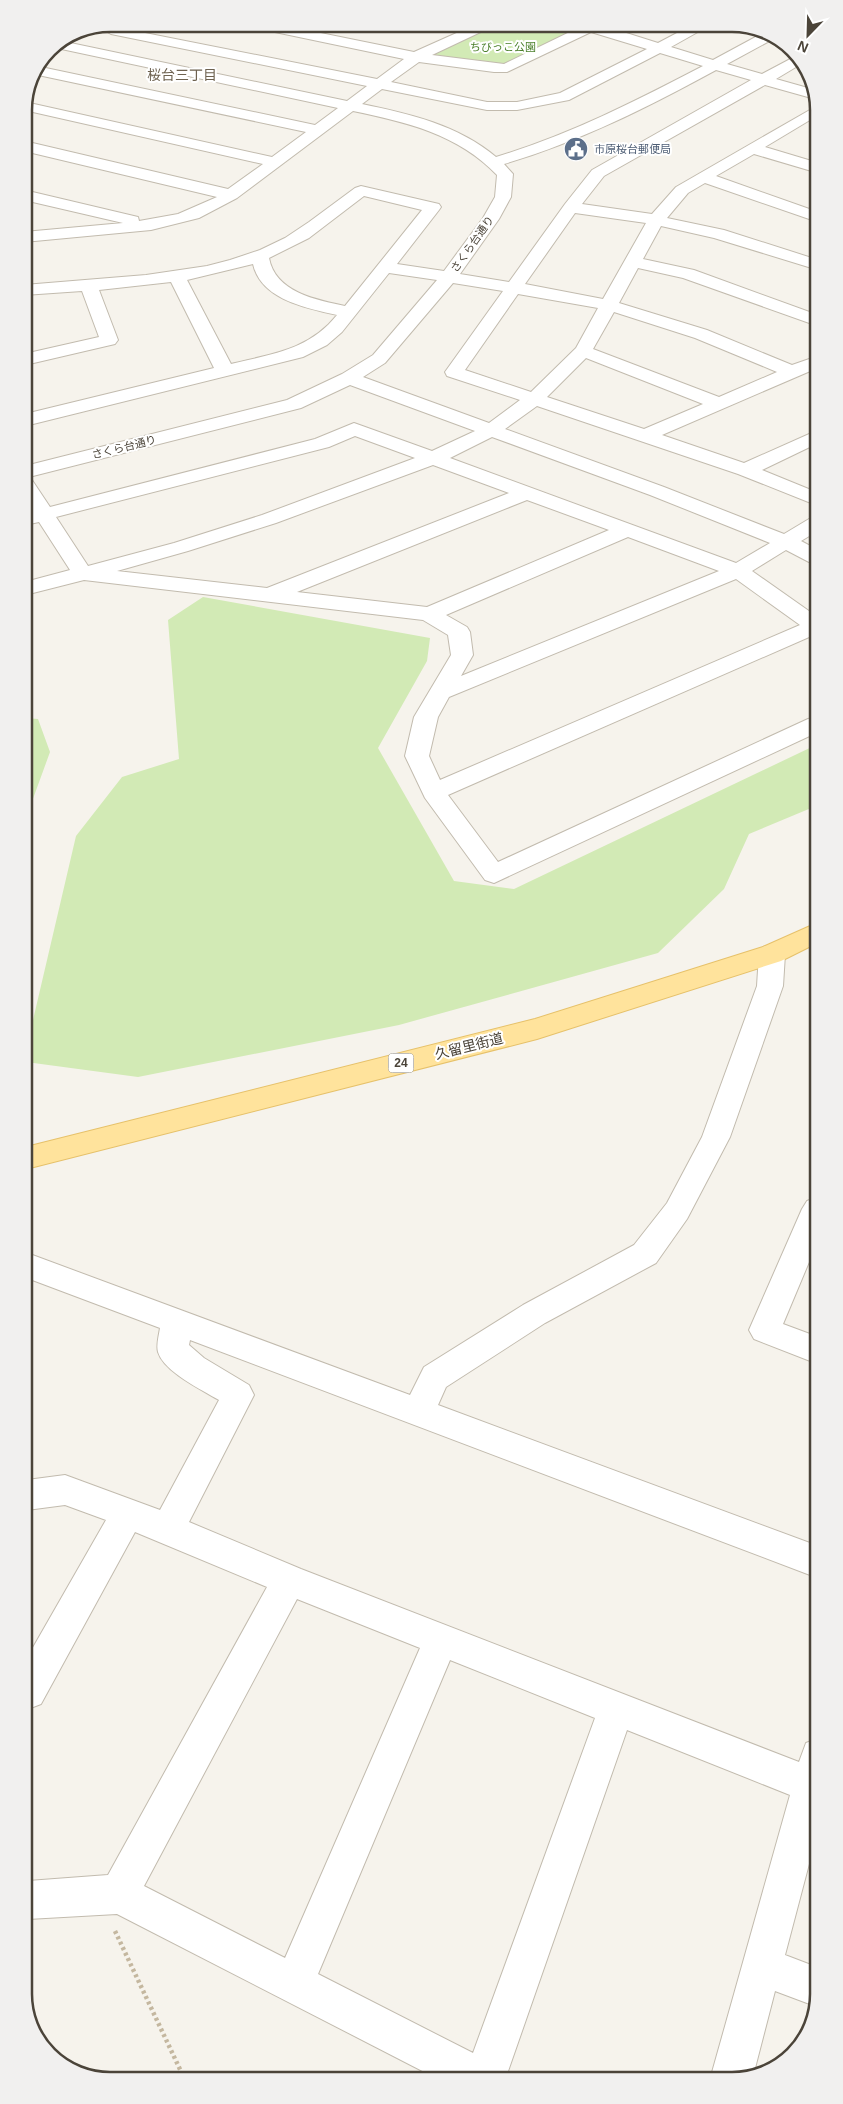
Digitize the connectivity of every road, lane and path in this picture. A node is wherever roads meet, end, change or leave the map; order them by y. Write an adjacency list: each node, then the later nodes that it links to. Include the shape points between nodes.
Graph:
1 (145, 33): 10 (street); 17 (street)
2 (299, 33): 11 (street)
3 (467, 33): 11 (street)
4 (575, 33): 11 (street, via 506,68)
5 (611, 33): 9 (street)
6 (688, 33): 9 (street)
7 (764, 39): 13 (street)
8 (67, 46): 10 (street)
9 (659, 48): 13 (street); 17 (street, via 564,97 517,106 487,106)
10 (109, 55): 15 (street); 22 (street)
11 (416, 57): 17 (street)
12 (794, 62): 16 (street)
13 (714, 64): 16 (street); 29 (street, via 568,138)
14 (43, 72): 15 (street)
15 (69, 78): 18 (street); 25 (street)
16 (763, 80): 19 (street); 34 (street, via 598,173)
17 (380, 84): 22 (street)
18 (54, 87)
19 (808, 93)
20 (39, 96): 21 (street)
21 (34, 100)
22 (350, 106): 25 (street); 29 (street, via 411,119 460,138)
23 (33, 108): 28 (street)
24 (810, 118): 27 (street)
25 (318, 130): 28 (street)
26 (33, 148): 32 (street)
27 (752, 148): 30 (street); 31 (street)
28 (275, 162): 32 (street)
29 (495, 162): 44 (street, さくら台通り, via 506,174 503,196 491,219)
30 (810, 165)
31 (703, 177): 35 (street); 36 (street, via 682,190)
32 (231, 194): 37 (street, via 206,211)
33 (33, 197): 37 (street)
34 (571, 207): 36 (street); 46 (street)
35 (810, 214)
36 (656, 220): 40 (street); 41 (street, via 718,234)
37 (151, 225): 38 (street)
38 (33, 236)
39 (260, 255): 42 (street, via 314,227 361,191 433,207); 43 (street, via 225,268); 49 (street, via 265,274 283,290 312,304)
40 (632, 262): 48 (street); 50 (street, via 694,276)
41 (810, 262)
42 (386, 267): 44 (street); 49 (street)
43 (177, 276): 45 (street); 54 (street)
44 (448, 278): 46 (street); 56 (street, さくら台通り, via 379,359)
45 (88, 284): 47 (street); 52 (street, via 109,340)
46 (515, 288): 48 (street); 57 (street, via 454,372)
47 (33, 289)
48 (608, 306): 51 (street); 55 (street, via 723,342)
49 (349, 312): 54 (street, via 321,341 297,353)
50 (810, 318)
51 (583, 351): 57 (street); 58 (street)
52 (33, 358)
53 (810, 364): 55 (street)
54 (225, 371): 59 (street)
55 (792, 372): 58 (street)
56 (349, 378): 60 (street); 64 (street, さくら台通り, via 294,404)
57 (533, 400): 60 (street); 61 (street)
58 (720, 404): 61 (street)
59 (33, 418)
60 (491, 430): 63 (street); 71 (street)
61 (645, 436): 65 (street)
62 (810, 440): 65 (street)
63 (434, 458): 66 (street); 68 (street, via 354,429 322,443); 74 (street, via 269,519)
64 (33, 470)
65 (745, 470): 67 (street)
66 (528, 493): 70 (street); 76 (street)
67 (810, 497)
68 (34, 516): 74 (street)
69 (810, 527): 71 (street)
70 (628, 530): 73 (street); 77 (street)
71 (787, 542): 72 (street); 73 (street)
72 (810, 555)
73 (738, 571): 78 (street); 80 (street)
74 (82, 573): 75 (street); 76 (street)
75 (33, 587)
76 (266, 596): 77 (street)
77 (429, 614): 80 (street, via 459,632 462,655)
78 (810, 622)
79 (810, 629): 82 (street)
80 (441, 692): 82 (street, via 426,717 417,756)
81 (810, 727): 82 (street, via 494,874)
82 (433, 792)
83 (810, 935): 84 (main road, 久留里街道 / 24)
84 (772, 954): 85 (main road, 久留里街道 / 24, via 537,1029); 90 (street, via 770,986 716,1137 677,1211 645,1254 534,1314 435,1377)
85 (33, 1156)
86 (810, 1225): 89 (street, via 765,1330)
87 (33, 1267): 88 (street)
88 (177, 1321): 90 (street); 93 (street, via 173,1350 194,1368 238,1396)
89 (810, 1348)
90 (418, 1412): 94 (street)
91 (33, 1494): 92 (street, via 65,1490)
92 (128, 1513): 93 (street); 97 (street)
93 (168, 1529): 95 (street)
94 (810, 1559)
95 (289, 1580): 96 (street); 101 (street)
96 (441, 1640): 98 (street); 104 (street)
97 (33, 1683)
98 (616, 1709): 99 (street); 108 (street)
99 (810, 1775)
100 (810, 1798): 103 (street)
101 (108, 1894): 102 (street); 104 (street); 106 (path)
102 (33, 1900)
103 (762, 1966): 105 (street); 109 (street)
104 (294, 1983): 107 (street)
105 (810, 1985)
106 (181, 2071)
107 (466, 2072)
108 (487, 2072)
109 (733, 2072)

